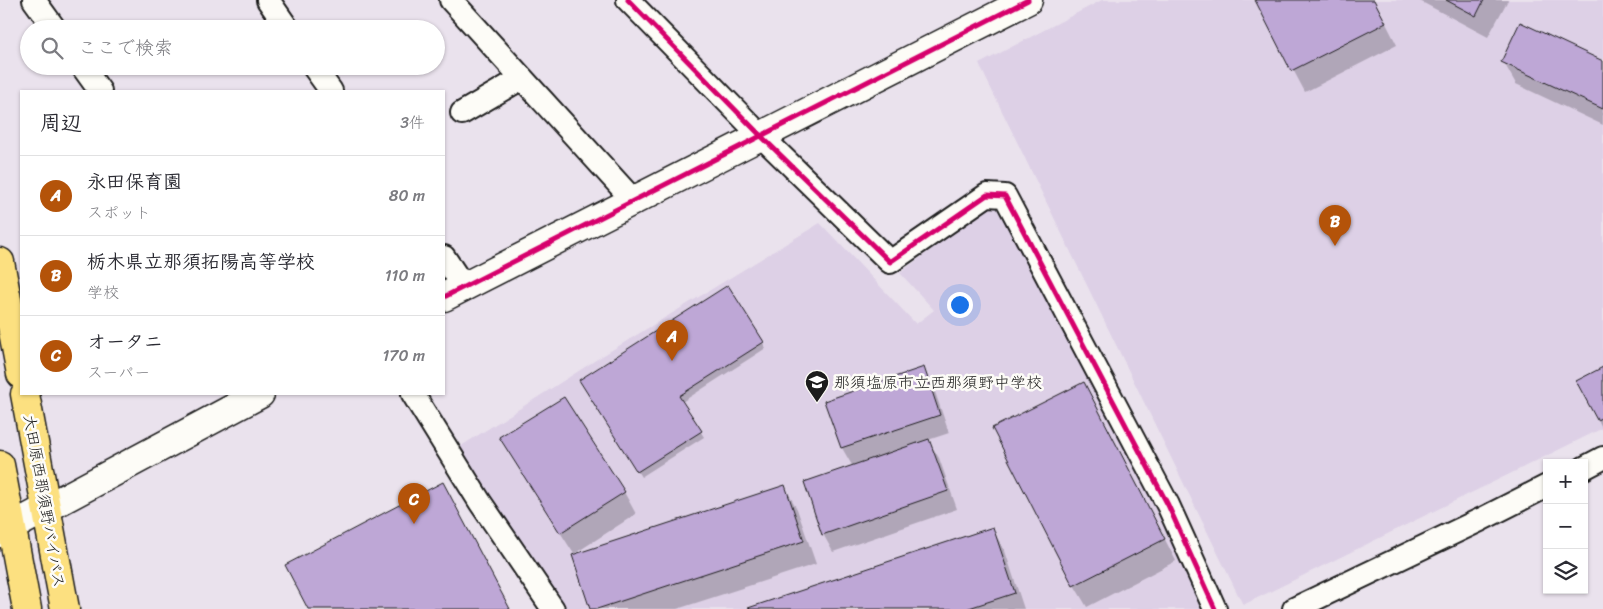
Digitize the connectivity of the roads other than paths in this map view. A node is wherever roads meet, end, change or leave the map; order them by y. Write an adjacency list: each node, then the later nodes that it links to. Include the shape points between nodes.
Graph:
1 (34, 0): 6 (street)
2 (268, 0): 7 (street)
3 (451, 0): 10 (street)
4 (628, 0): 14 (street)
5 (1012, 4): 14 (street)
6 (48, 20)
7 (282, 20)
8 (88, 75): 11 (street)
9 (320, 75): 12 (street)
10 (522, 78): 13 (street); 15 (street)
11 (99, 90)
12 (330, 90)
13 (462, 113)
14 (760, 135): 15 (street); 32 (street, via 890,262 987,195 1006,196 1168,505)
15 (633, 200): 18 (street)
16 (445, 260): 18 (street)
17 (0, 262): 19 (highway)
18 (454, 292)
19 (20, 369)
20 (25, 395): 27 (highway, 大田原西那須野バイパス)
21 (258, 395): 27 (street)
22 (415, 395): 31 (street, via 480,502)
23 (1603, 458): 25 (street)
24 (0, 465): 28 (highway)
25 (1588, 466)
26 (1543, 488): 33 (street)
27 (47, 509): 28 (street); 30 (highway, 大田原西那須野バイパス)
28 (6, 530): 29 (highway)
29 (27, 609)
30 (65, 609)
31 (553, 609)
32 (1215, 609)
33 (1294, 609)

